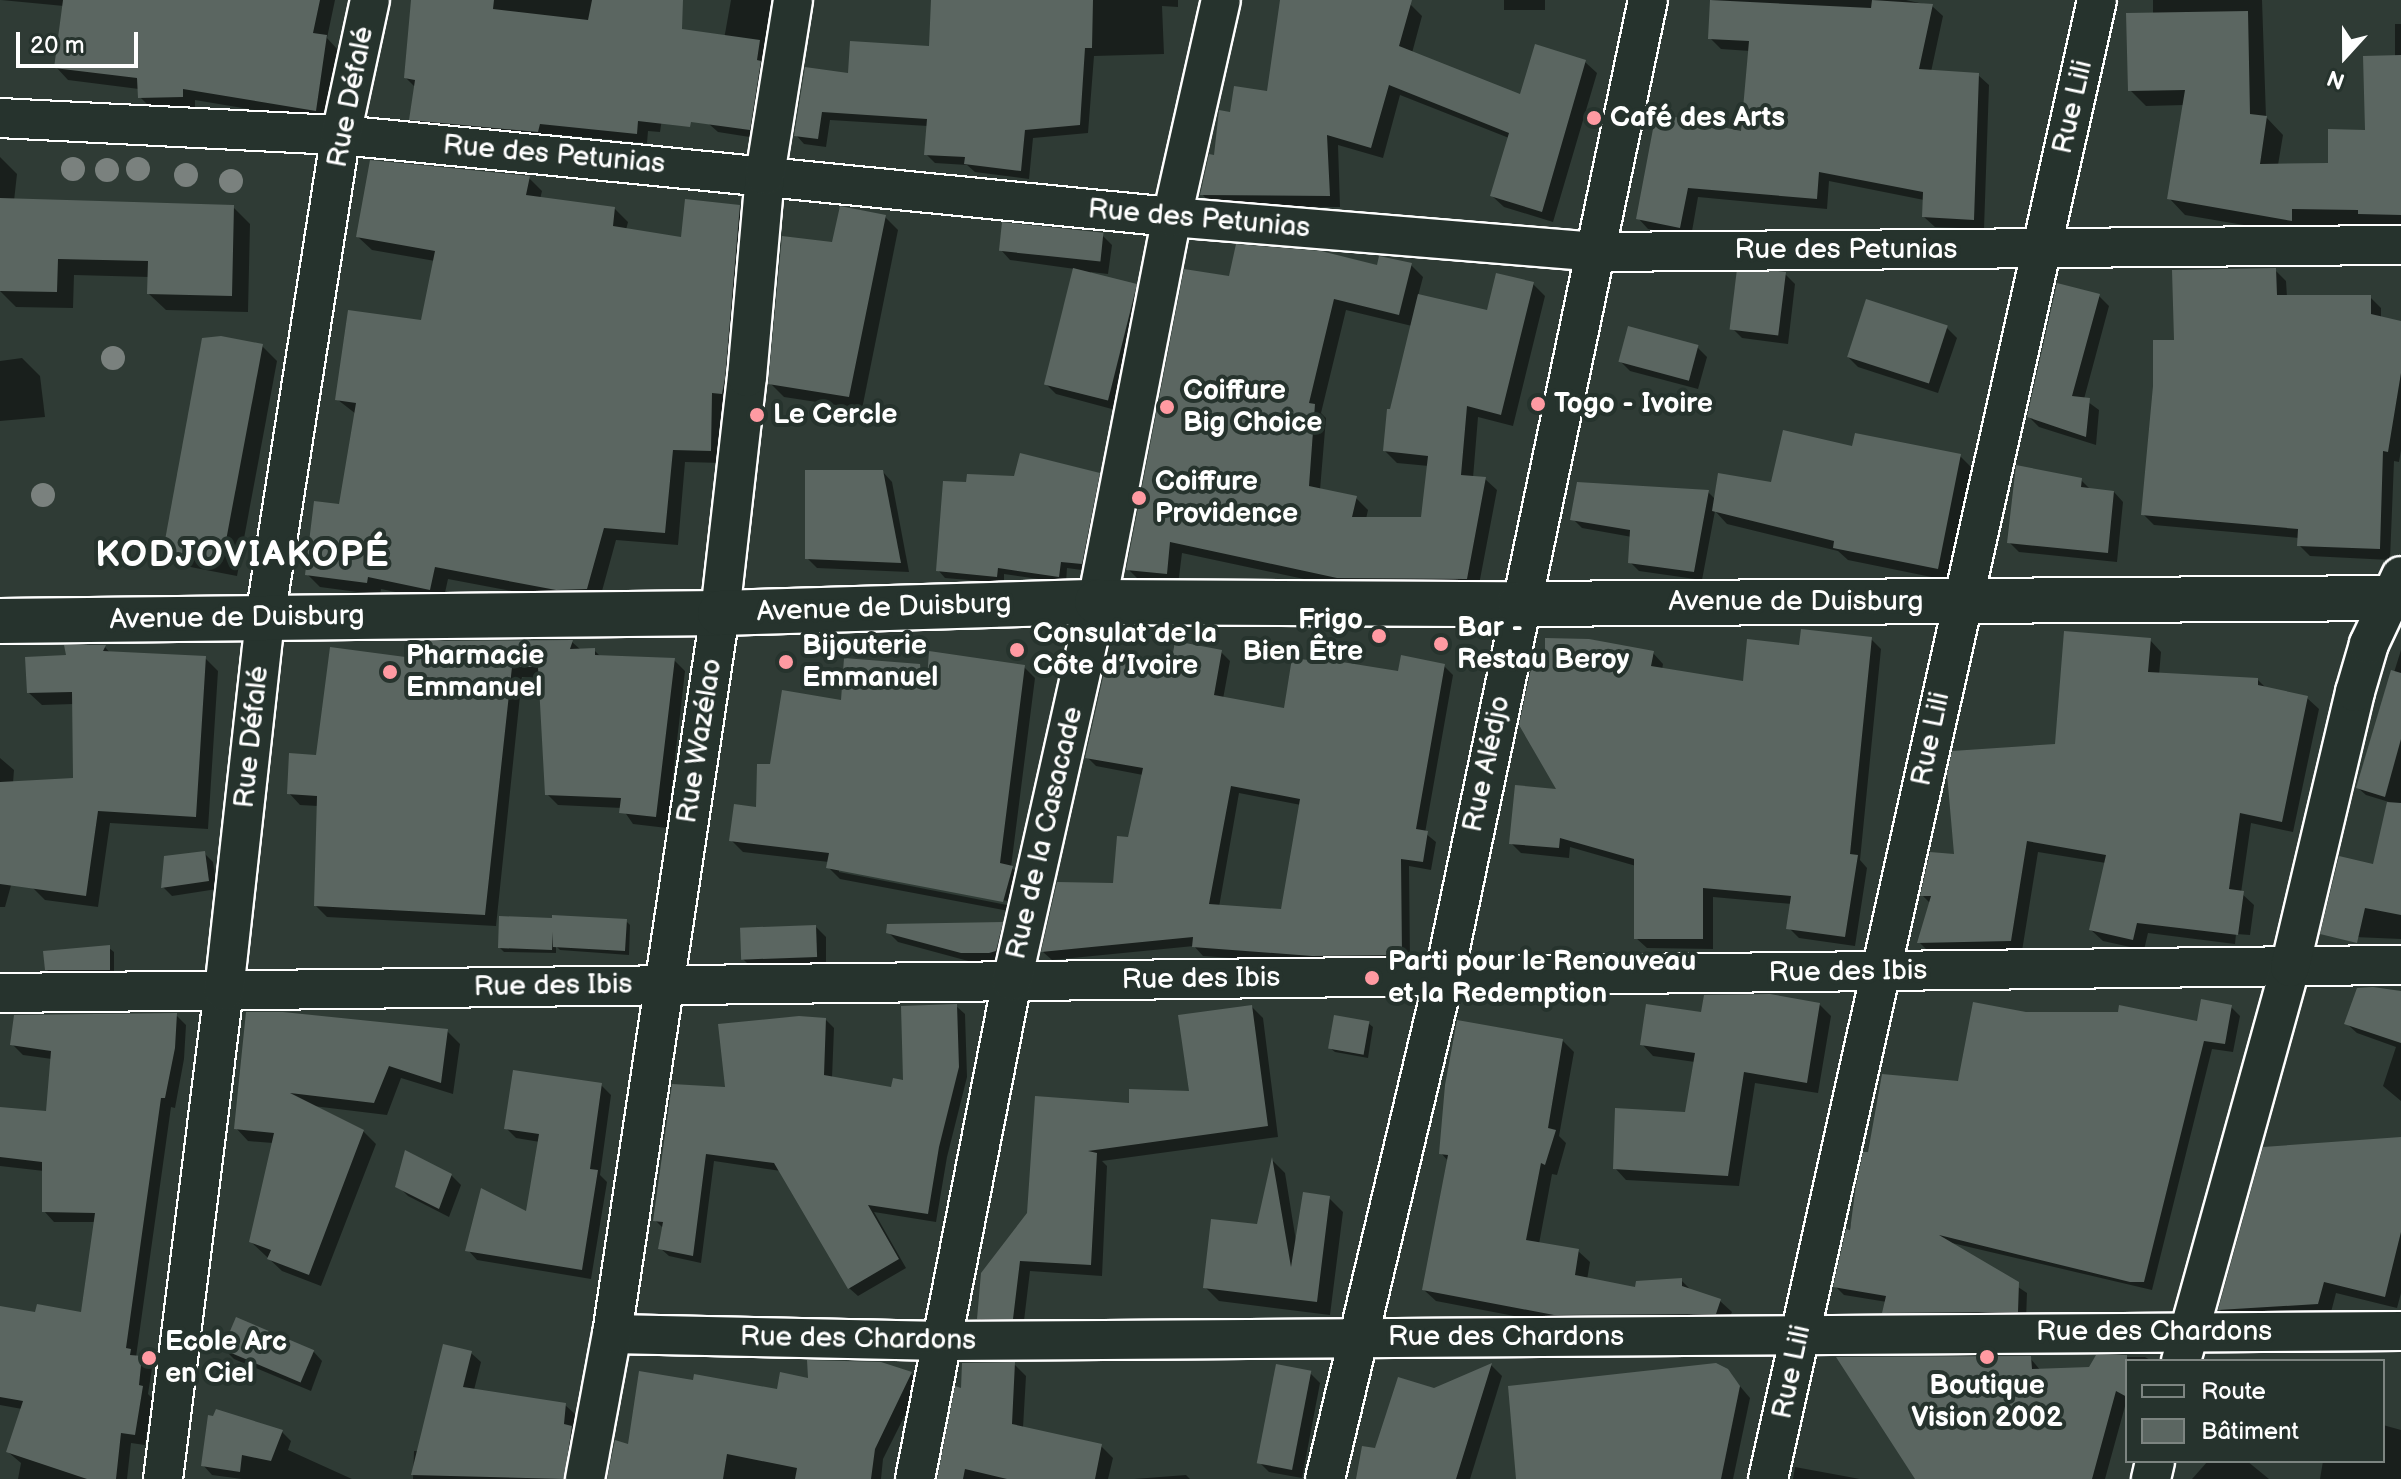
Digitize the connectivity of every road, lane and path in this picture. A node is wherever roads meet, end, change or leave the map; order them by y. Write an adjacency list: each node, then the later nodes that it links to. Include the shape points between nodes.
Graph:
1 (370, 0): 7 (street, Rue Défalé)
2 (793, 0): 8 (street, Rue Wazélao)
3 (1221, 0): 9 (street, Rue de la Casacade)
4 (1648, 0): 12 (street, Rue Alédjo)
5 (2097, 0): 11 (street, Rue Lili)
6 (0, 118): 7 (street, Rue des Petunias)
7 (341, 135): 8 (street, Rue des Petunias); 18 (street, Rue Défalé)
8 (765, 175): 9 (street, Rue des Petunias); 17 (street, Rue Wazélao)
9 (1172, 217): 12 (street, Rue des Petunias); 15 (street, Rue de la Casacade)
10 (2401, 245): 11 (street, Rue des Petunias)
11 (2041, 248): 12 (street, Rue des Petunias); 14 (street, Rue Lili)
12 (1596, 252): 16 (street, Rue Alédjo)
13 (2397, 591): 14 (street, Avenue de Duisburg); 21 (street, via 2369,644 2355,692)
14 (1961, 601): 16 (street, Avenue de Duisburg); 22 (street, Rue Lili)
15 (1097, 602): 16 (street, Avenue de Duisburg); 17 (street, Avenue de Duisburg); 24 (street, Rue de la Casacade)
16 (1520, 604): 23 (street, Rue Alédjo)
17 (720, 613): 18 (street, Avenue de Duisburg); 25 (street, Rue Wazélao)
18 (265, 618): 19 (street, Avenue de Duisburg); 26 (street, Rue Défalé)
19 (0, 621)
20 (2401, 965): 21 (street, Rue des Ibis)
21 (2290, 967): 22 (street, Rue des Ibis); 33 (street)
22 (1881, 971): 23 (street, Rue des Ibis); 30 (street, Rue Lili)
23 (1444, 977): 24 (street, Rue des Ibis); 31 (street, Rue Alédjo)
24 (1012, 981): 25 (street, Rue des Ibis); 32 (street, Rue de la Casacade)
25 (662, 985): 26 (street, Rue des Ibis); 29 (street, Rue Wazélao)
26 (224, 991): 27 (street, Rue des Ibis); 34 (street, Rue Défalé)
27 (0, 993)
28 (2401, 1331): 33 (street, Rue des Chardons)
29 (612, 1334): 32 (street, Rue des Chardons); 35 (street, Rue Wazélao)
30 (1800, 1335): 31 (street, Rue des Chardons); 33 (street, Rue des Chardons); 38 (street, Rue Lili)
31 (1357, 1337): 32 (street, Rue des Chardons); 37 (street, Rue Alédjo)
32 (943, 1341): 36 (street, Rue de la Casacade)
33 (2185, 1346)
34 (163, 1479)
35 (585, 1479)
36 (915, 1479)
37 (1325, 1479)
38 (1768, 1479)

